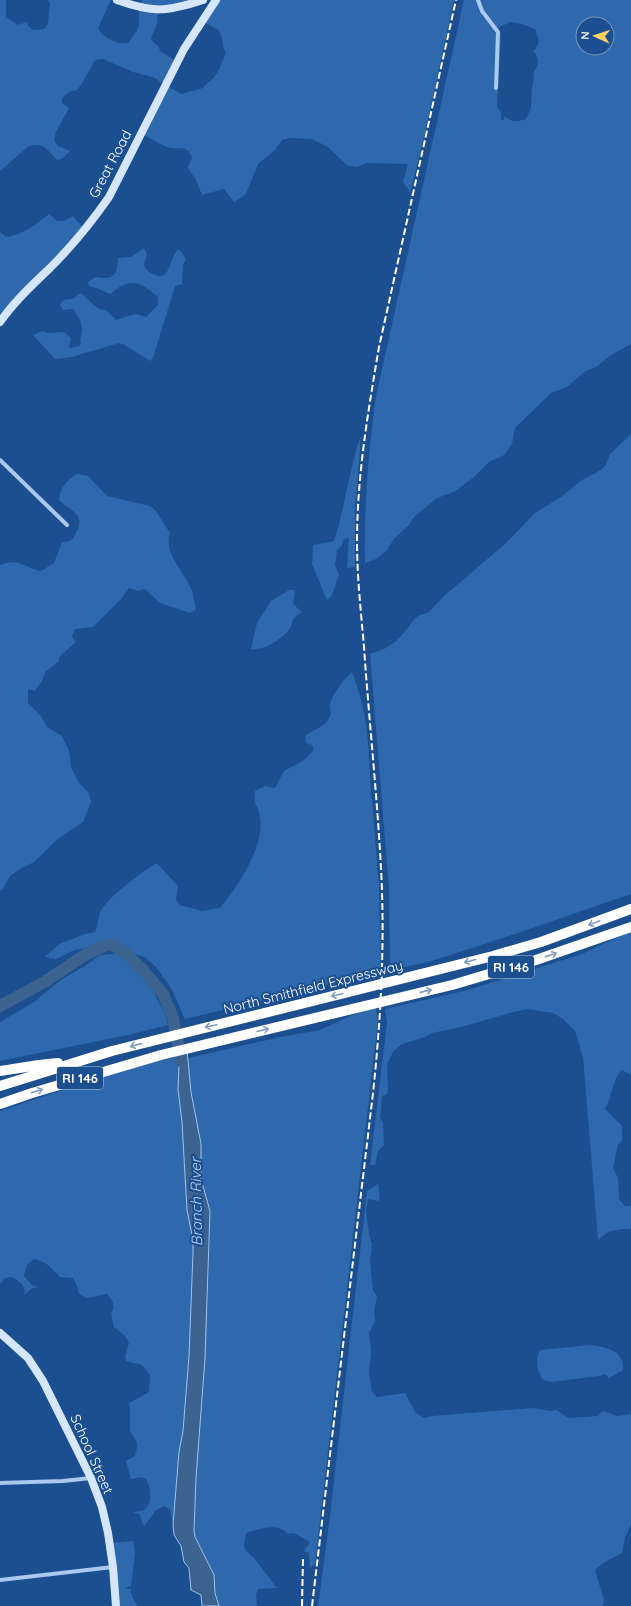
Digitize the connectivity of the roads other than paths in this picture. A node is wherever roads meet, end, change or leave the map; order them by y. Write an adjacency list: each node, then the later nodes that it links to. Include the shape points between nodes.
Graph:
1 (117, 0): 2 (street, via 150,10 167,10)
2 (203, 0)
3 (216, 0): 6 (street, Great Road, via 184,49 97,214 86,230)
4 (478, 0): 5 (street, via 484,14 498,32)
5 (496, 88)
6 (0, 322)
7 (0, 460): 8 (street)
8 (67, 526)
9 (631, 909): 11 (highway, North Smithfield Expressway / RI 146, one-way to 11, via 493,956 157,1039)
10 (631, 927): 14 (highway, RI 146, one-way to 10, via 161,1055 452,985 536,960)
11 (76, 1062): 12 (highway); 13 (highway, North Smithfield Expressway / RI 146)
12 (0, 1071)
13 (0, 1086)
14 (0, 1104)
15 (0, 1333): 16 (street, School Street, via 28,1358 43,1381)
16 (91, 1478): 17 (street); 18 (street, School Street, via 102,1507)
17 (0, 1483)
18 (113, 1567): 19 (street); 20 (street, School Street)
19 (0, 1580)
20 (116, 1606)

